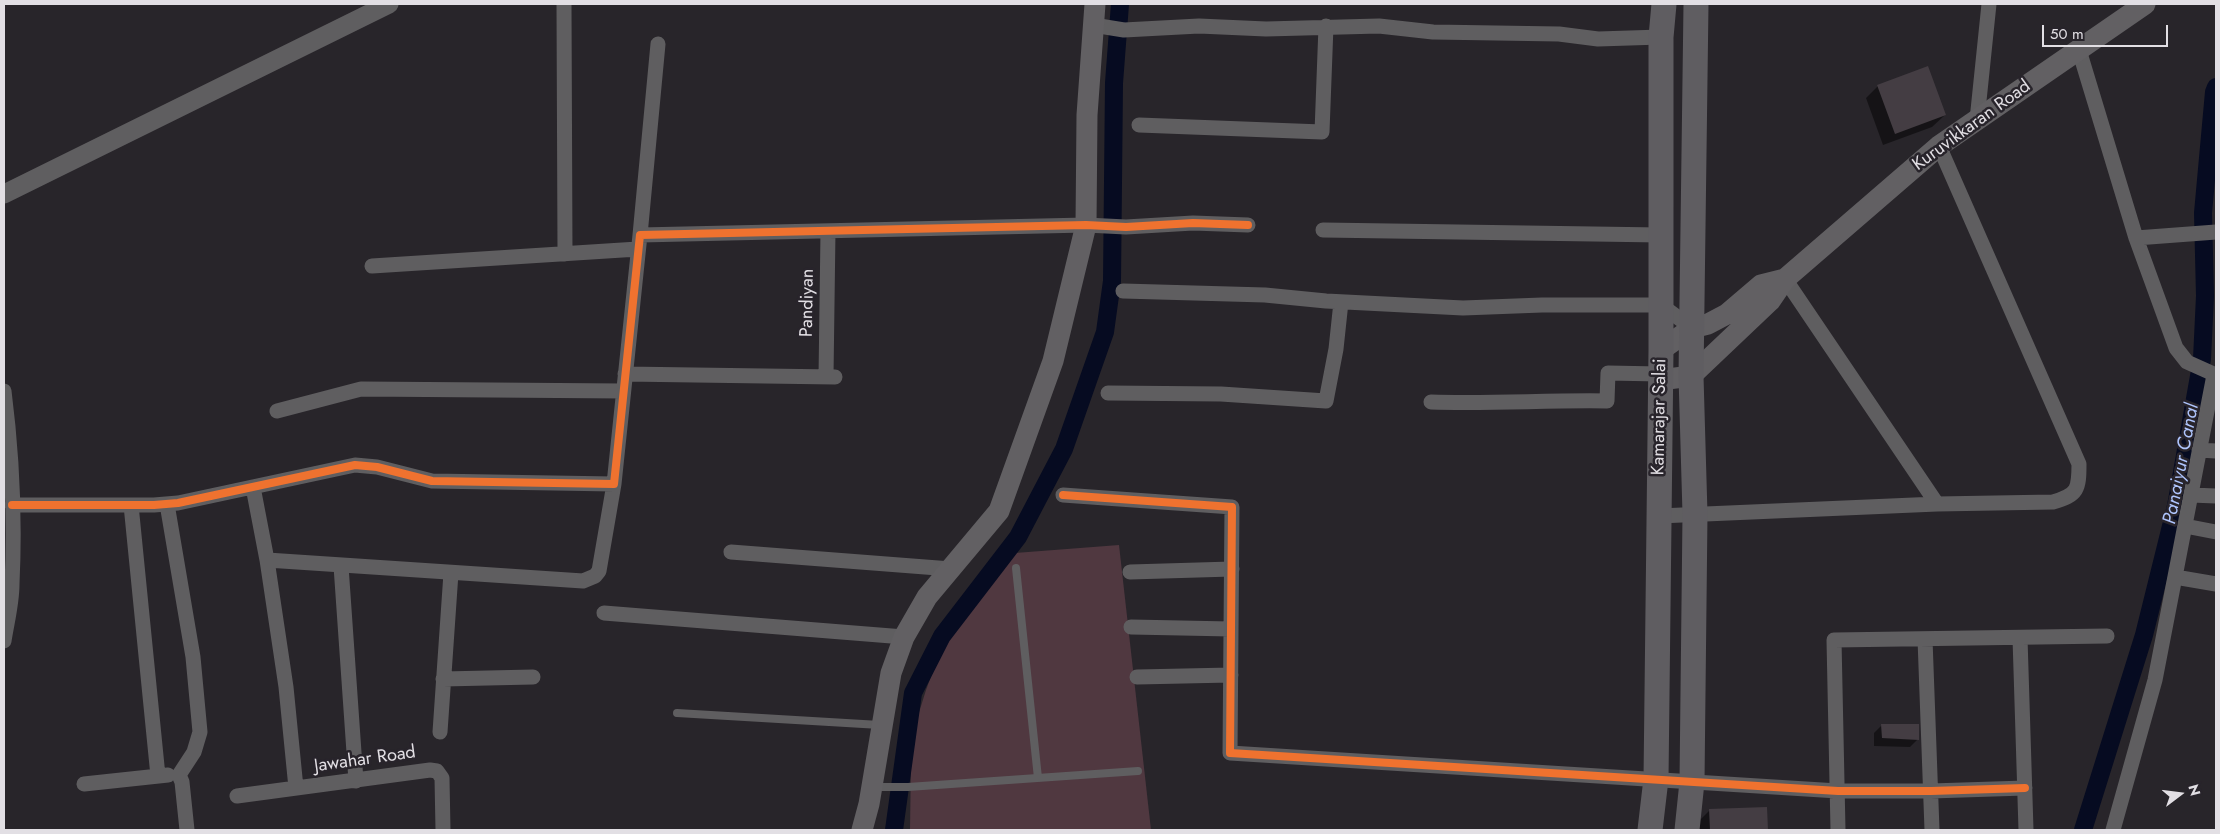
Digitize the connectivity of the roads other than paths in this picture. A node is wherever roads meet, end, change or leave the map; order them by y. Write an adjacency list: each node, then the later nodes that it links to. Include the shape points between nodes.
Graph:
1 (389, 4): 16 (street)
2 (564, 4): 25 (street)
3 (1095, 4): 9 (main road)
4 (1664, 4): 10 (highway, Kamarajar Salai)
5 (1696, 4): 31 (highway, Kamarajar Salai)
6 (1989, 4): 13 (street)
7 (2145, 4): 12 (main road, Kuruvikkaran Road)
8 (1326, 26): 9 (street); 10 (street, via 1560,34 1598,39); 14 (street, via 1322,132)
9 (1109, 28): 18 (main road, via 1088,115)
10 (1661, 37): 22 (highway, Kamarajar Salai)
11 (658, 44): 24 (street)
12 (2079, 50): 13 (main road, Kuruvikkaran Road); 23 (street)
13 (1977, 120): 15 (main road, Kuruvikkaran Road)
14 (1139, 125)
15 (1938, 146): 27 (main road, Kuruvikkaran Road); 49 (street, via 2079,464 2079,484 2070,497 2053,502)
16 (4, 194)
17 (1248, 225): 18 (street)
18 (1104, 226): 19 (street); 59 (main road, via 999,511)
19 (828, 230): 24 (street); 33 (street, Pandiyan, via 831,377)
20 (1324, 230): 22 (street)
21 (2216, 232): 23 (street)
22 (1661, 235): 30 (highway, Kamarajar Salai)
23 (2136, 238): 34 (street, via 2176,348 2187,362)
24 (639, 242): 25 (street); 33 (street)
25 (565, 254): 26 (street)
26 (372, 266)
27 (1785, 279): 31 (main road, Kuruvikkaran Road, via 1761,285 1727,314); 35 (main road, Kuruvikkaran Road, via 1770,301); 49 (street)
28 (1123, 291): 29 (street, via 1265,295)
29 (1340, 302): 30 (street, via 1463,308); 38 (street, via 1336,349 1326,401 1221,394)
30 (1661, 305): 31 (street); 32 (highway, Kamarajar Salai)
31 (1692, 328): 32 (main road, Kuruvikkaran Road); 35 (highway, Kamarajar Salai)
32 (1660, 368): 35 (main road); 39 (street, via 1608,374 1607,401); 53 (highway, Kamarajar Salai)
33 (625, 374): 37 (street)
34 (2213, 374): 41 (street)
35 (1691, 376): 52 (highway, Kamarajar Salai)
36 (4, 390): 50 (street)
37 (623, 391): 40 (street, via 361,388); 43 (street)
38 (1108, 393)
39 (1431, 402)
40 (277, 411)
41 (2200, 450): 42 (street); 45 (street)
42 (2216, 451)
43 (614, 484): 44 (street, via 432,481 377,467 355,465); 63 (street, via 595,576 583,581)
44 (253, 487): 48 (street); 57 (street)
45 (2191, 494): 47 (street); 54 (street)
46 (1062, 495): 61 (street, via 1232,507)
47 (2216, 496)
48 (167, 504): 51 (street); 82 (street, via 193,657 200,732 194,752)
49 (1937, 504): 52 (street)
50 (12, 505): 51 (street); 73 (street, via 12,586)
51 (131, 505): 83 (street)
52 (1695, 514): 53 (street); 87 (highway, Kamarajar Salai)
53 (1658, 516): 85 (highway, Kamarajar Salai)
54 (2185, 526): 55 (street); 64 (street)
55 (2216, 532)
56 (731, 552): 59 (street)
57 (268, 560): 58 (street); 90 (street)
58 (341, 566): 63 (street); 86 (street)
59 (951, 568): 70 (main road, via 927,597)
60 (1016, 568): 84 (lane)
61 (1232, 569): 62 (street); 68 (street)
62 (1130, 572)
63 (451, 573): 77 (street)
64 (2175, 577): 65 (street); 103 (street, via 2155,680)
65 (2216, 584)
66 (604, 612): 70 (street)
67 (1131, 627): 68 (street)
68 (1231, 629): 74 (street)
69 (2107, 636): 71 (street)
70 (904, 637): 79 (main road, via 891,673)
71 (2020, 638): 72 (street); 91 (street)
72 (1925, 640): 92 (street, via 1834,640); 93 (street)
73 (4, 641)
74 (1231, 675): 76 (street); 85 (street, via 1230,753)
75 (533, 677): 77 (street)
76 (1137, 677)
77 (443, 679): 80 (street)
78 (677, 713): 79 (lane)
79 (882, 725): 89 (main road)
80 (440, 732)
81 (1138, 770): 84 (lane)
82 (179, 775): 83 (street); 95 (street)
83 (158, 776): 88 (street)
84 (1038, 778): 89 (lane)
85 (1656, 779): 87 (street); 98 (highway, Kamarajar Salai)
86 (356, 780): 90 (street, Jawahar Road); 96 (street, Jawahar Road, via 437,771 442,778)
87 (1692, 782): 92 (street); 99 (highway, Kamarajar Salai)
88 (84, 784)
89 (881, 787): 97 (main road)
90 (296, 788): 94 (street, Jawahar Road)
91 (2025, 788): 93 (street); 102 (street)
92 (1838, 791): 93 (street); 100 (street)
93 (1931, 792): 101 (street)
94 (237, 796)
95 (187, 830)
96 (443, 830)
97 (862, 830)
98 (1650, 830)
99 (1687, 830)
100 (1838, 830)
101 (1932, 830)
102 (2026, 830)
103 (2113, 830)

